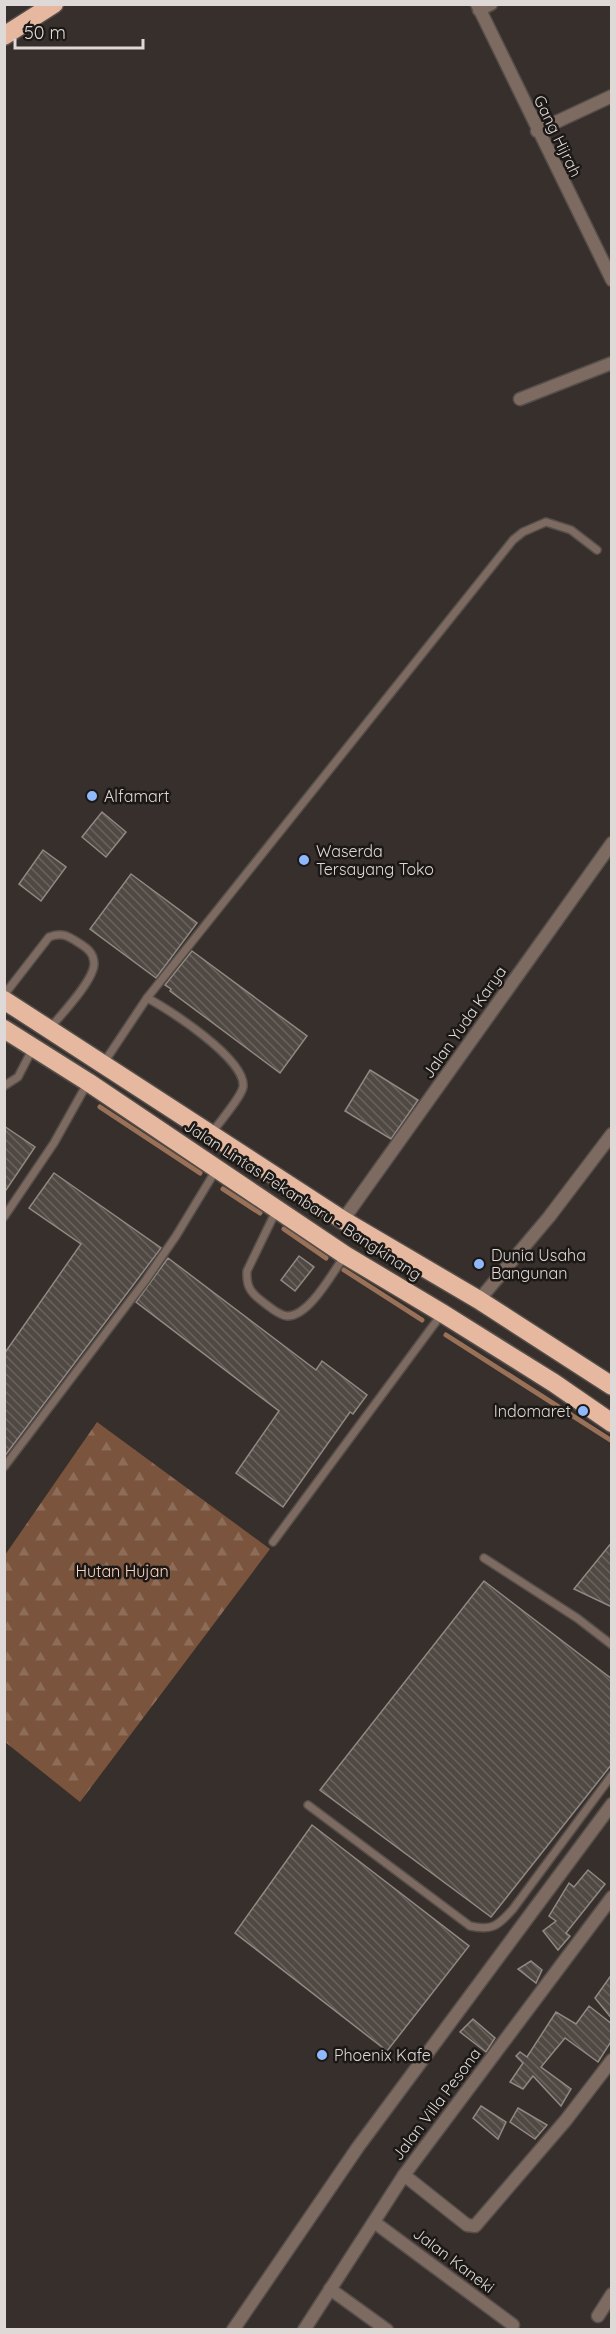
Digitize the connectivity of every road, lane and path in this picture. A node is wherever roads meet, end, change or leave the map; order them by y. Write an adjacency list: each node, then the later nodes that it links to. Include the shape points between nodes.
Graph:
1 (54, 4): 3 (highway)
2 (482, 6): 5 (street, Gang Hijrah)
3 (4, 36)
4 (612, 96): 5 (street)
5 (537, 131): 6 (street, Gang Hijrah)
6 (612, 280)
7 (612, 363): 8 (street)
8 (520, 399)
9 (597, 550): 12 (lane, via 571,530 546,522 513,540)
10 (612, 843): 25 (street, Jalan Yuda Karya)
11 (4, 995): 15 (lane, via 49,937 67,935 90,950 92,975)
12 (147, 998): 17 (lane); 20 (lane, via 192,1026 243,1077 243,1089)
13 (4, 1000): 15 (highway, Jalan Lintas Pekanbaru - Bangkinang)
14 (4, 1029): 16 (highway, Jalan Lintas Pekanbaru - Bangkinang)
15 (49, 1030): 17 (highway, Jalan Lintas Pekanbaru - Bangkinang)
16 (33, 1048): 18 (highway, Jalan Lintas Pekanbaru - Bangkinang); 19 (lane, via 18,1077)
17 (103, 1064): 20 (highway, Jalan Lintas Pekanbaru - Bangkinang)
18 (88, 1082): 22 (highway, Jalan Lintas Pekanbaru - Bangkinang); 24 (lane, via 49,1151)
19 (4, 1086)
20 (212, 1133): 25 (highway, Jalan Lintas Pekanbaru - Bangkinang)
21 (612, 1134): 27 (street)
22 (218, 1168): 23 (highway, Jalan Lintas Pekanbaru - Bangkinang); 33 (lane, via 145,1281)
23 (277, 1208): 26 (highway, Jalan Lintas Pekanbaru - Bangkinang); 26 (lane, via 246,1281 250,1292 279,1313 297,1314 308,1307)
24 (4, 1217)
25 (343, 1220): 27 (highway, Jalan Lintas Pekanbaru - Bangkinang)
26 (345, 1255): 28 (highway, Jalan Lintas Pekanbaru - Bangkinang)
27 (479, 1300): 29 (highway, Jalan Lintas Pekanbaru - Bangkinang)
28 (442, 1313): 30 (highway, Jalan Lintas Pekanbaru - Bangkinang); 34 (lane)
29 (568, 1356): 30 (highway); 31 (highway, Jalan Lintas Pekanbaru - Bangkinang)
30 (554, 1383): 32 (highway, Jalan Lintas Pekanbaru - Bangkinang)
31 (612, 1386)
32 (612, 1423)
33 (4, 1467)
34 (273, 1542)
35 (484, 1558): 36 (lane)
36 (612, 1645)
37 (612, 1775): 39 (lane, via 513,1909 501,1923 484,1929 470,1926)
38 (612, 1804): 48 (street, via 358,2147)
39 (308, 1805)
40 (612, 1897): 42 (street, Jalan Villa Pesona)
41 (612, 2061): 42 (street, Jalan Villa Pesona, via 476,2226 467,2224)
42 (404, 2175): 43 (street)
43 (374, 2222): 44 (street); 47 (street, Jalan Kaneki)
44 (330, 2289): 49 (street); 50 (street)
45 (612, 2294): 46 (street)
46 (598, 2316)
47 (513, 2325)
48 (233, 2330)
49 (304, 2330)
50 (387, 2330)

